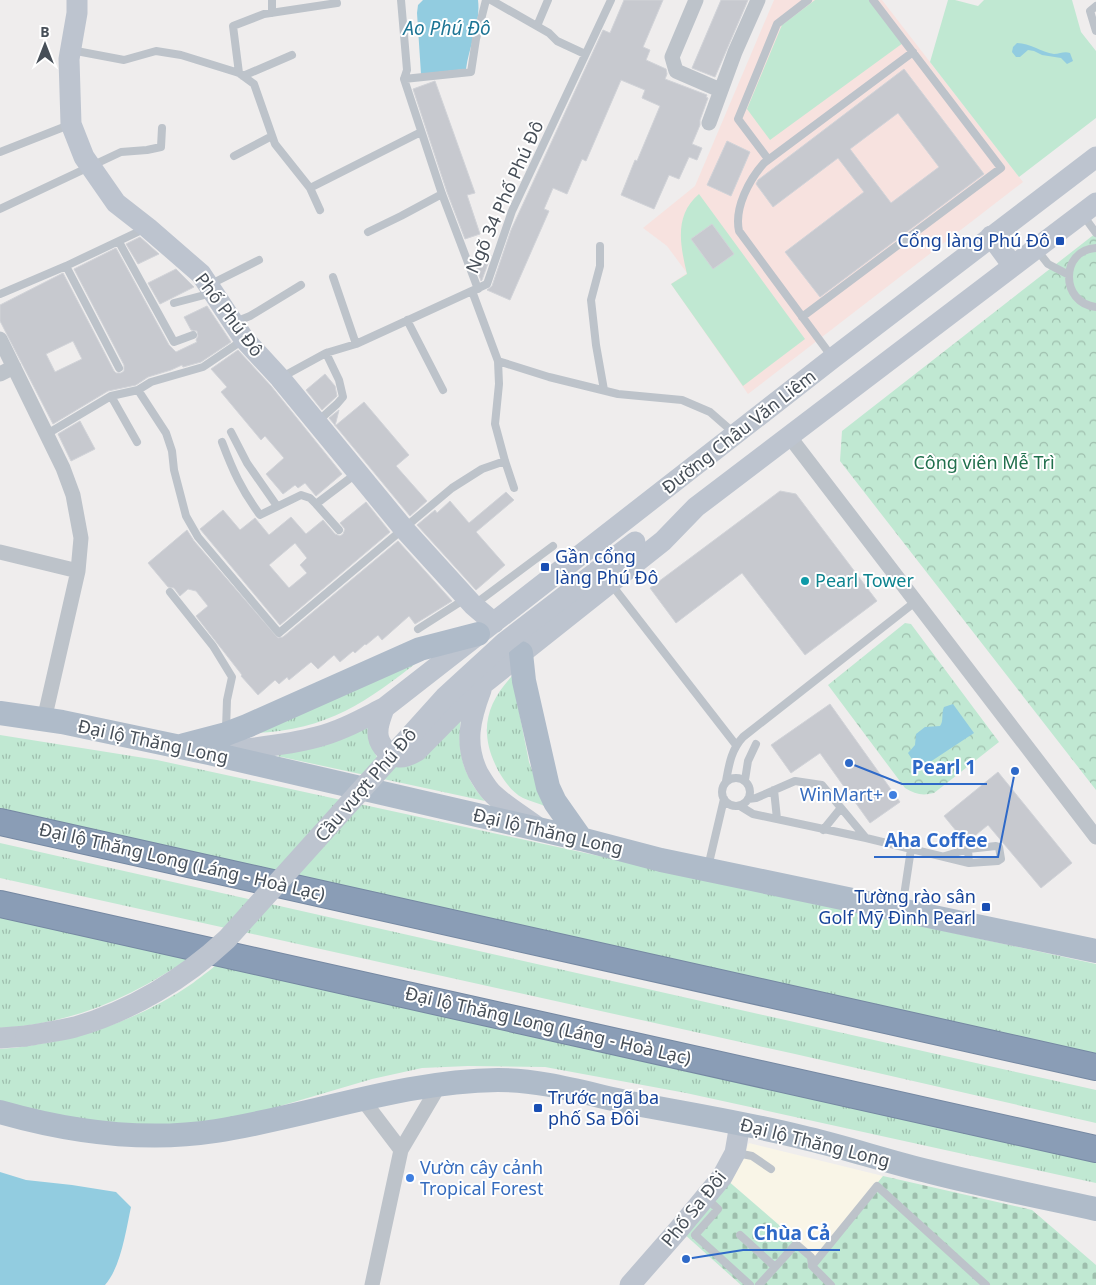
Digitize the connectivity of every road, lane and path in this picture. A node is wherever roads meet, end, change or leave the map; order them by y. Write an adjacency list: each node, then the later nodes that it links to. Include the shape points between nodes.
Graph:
1 (77, 0): 17 (main road, Phố Phú Đô)
2 (272, 0): 14 (lane)
3 (401, 0): 22 (lane, via 407,70)
4 (486, 0): 22 (lane, via 471,72)
5 (492, 0): 15 (lane)
6 (548, 0): 15 (lane)
7 (611, 0): 19 (lane, Ngõ 34 Phố Phú Đô)
8 (696, 0): 23 (street, via 672,57 676,71)
9 (758, 0): 23 (street)
10 (874, 0): 18 (lane)
11 (804, 1): 32 (lane, via 777,24 738,118)
12 (338, 3): 14 (lane)
13 (1096, 6): 16 (lane, via 1090,11)
14 (272, 13): 21 (lane, via 233,26)
15 (536, 26): 19 (lane, via 557,42)
16 (1096, 32)
17 (70, 49): 21 (lane, via 124,60 156,51); 25 (main road, Phố Phú Đô)
18 (913, 52): 32 (lane); 58 (lane, via 1001,168)
19 (585, 54): 54 (lane, Ngõ 34 Phố Phú Đô, via 512,211 487,284)
20 (292, 55): 21 (lane)
21 (241, 75): 28 (lane, via 254,84)
22 (404, 79): 27 (lane)
23 (720, 90): 24 (street)
24 (709, 123)
25 (71, 124): 29 (lane); 33 (main road, Phố Phú Đô)
26 (162, 128): 33 (lane, via 162,147 121,152)
27 (421, 132): 34 (lane); 35 (lane)
28 (272, 136): 30 (lane); 34 (lane)
29 (0, 152)
30 (234, 156)
31 (1096, 157): 42 (main road, Đường Châu Văn Liêm)
32 (768, 159): 58 (lane, via 751,181 738,212 737,224)
33 (90, 167): 37 (lane); 39 (main road, Phố Phú Đô, via 116,203)
34 (310, 188): 38 (lane)
35 (442, 194): 40 (lane); 54 (lane)
36 (1089, 208): 41 (lane); 45 (main road, Đường Châu Văn Liêm)
37 (0, 209)
38 (320, 210)
39 (148, 228): 43 (lane); 53 (main road, Phố Phú Đô, via 201,274)
40 (368, 232)
41 (1096, 233)
42 (991, 236): 49 (main road); 65 (main road, Đường Châu Văn Liêm)
43 (118, 242): 48 (lane); 61 (lane, via 174,342)
44 (600, 246): 73 (lane, via 600,266 591,300)
45 (1036, 248): 49 (main road, Đường Châu Văn Liêm); 50 (lane, via 1048,264)
46 (1096, 248): 50 (lane, via 1082,252 1070,267)
47 (259, 260): 53 (lane)
48 (66, 266): 55 (lane); 68 (lane)
49 (1013, 266): 79 (main road, Đường Châu Văn Liêm)
50 (1069, 275): 57 (lane, via 1074,295 1081,302)
51 (333, 277): 63 (lane)
52 (301, 285): 60 (lane, via 250,316)
53 (212, 288): 56 (lane); 60 (main road, Phố Phú Đô)
54 (475, 290): 59 (lane, Ngõ 34 Phố Phú Đô); 66 (lane)
55 (0, 294)
56 (174, 303)
57 (1096, 307)
58 (802, 316): 65 (lane)
59 (407, 320): 63 (lane, Ngõ 34 Phố Phú Đô); 72 (lane)
60 (239, 331): 70 (main road, Phố Phú Đô); 71 (lane, via 203,367 151,382)
61 (193, 335)
62 (0, 338): 67 (street)
63 (356, 344): 64 (lane, Ngõ 34 Phố Phú Đô)
64 (326, 353): 70 (lane, Ngõ 34 Phố Phú Đô); 75 (lane, via 343,397)
65 (833, 358): 78 (main road, Đường Châu Văn Liêm)
66 (498, 361): 73 (lane); 82 (lane, via 495,424)
67 (14, 367): 69 (street); 92 (street, via 73,495 81,538)
68 (119, 368)
69 (0, 374)
70 (280, 378): 75 (main road, Phố Phú Đô)
71 (138, 390): 74 (lane); 88 (lane, via 166,433 186,516 198,537 279,633)
72 (442, 390)
73 (604, 390): 78 (lane, via 682,400 710,412)
74 (111, 396): 76 (lane); 80 (lane)
75 (316, 423): 83 (main road, Phố Phú Đô)
76 (52, 431)
77 (231, 432): 86 (lane)
78 (735, 434): 97 (main road, Đường Châu Văn Liêm)
79 (789, 436): 87 (main road, Đường Châu Văn Liêm); 96 (street)
80 (137, 442)
81 (222, 442): 86 (lane, via 234,475 260,514)
82 (505, 461): 84 (lane); 88 (lane, via 482,469 458,484)
83 (357, 473): 85 (lane); 88 (main road, Phố Phú Đô)
84 (514, 488)
85 (316, 504): 86 (lane, via 301,495); 89 (lane)
86 (277, 506)
87 (696, 507): 93 (main road, Đường Châu Văn Liêm, via 663,541); 131 (main road, Cầu vượt Phú Đô, bridge, via 635,542 505,642 445,697 233,932 201,962 157,991 120,1010 75,1027)
88 (404, 529): 95 (main road, Phố Phú Đô)
89 (339, 530)
90 (553, 546): 95 (lane)
91 (0, 552): 92 (street)
92 (78, 570): 103 (street)
93 (610, 583): 99 (main road, Đường Châu Văn Liêm); 106 (lane)
94 (170, 592): 104 (lane, via 213,646 232,677 227,700)
95 (470, 602): 97 (main road, Phố Phú Đô); 98 (lane)
96 (915, 602): 106 (lane); 120 (street)
97 (486, 628): 101 (main road, Đường Châu Văn Liêm); 104 (main road, via 420,649)
98 (418, 629)
99 (520, 653): 100 (main road, Đường Châu Văn Liêm); 122 (main road, via 548,786 555,802)
100 (483, 684): 101 (main road, Đường Châu Văn Liêm, via 418,751 407,756 398,757 380,744 378,732); 119 (main road, Đường Châu Văn Liêm, via 469,731 475,766 493,795)
101 (384, 708): 108 (main road, Đường Châu Văn Liêm, via 319,737 289,744)
102 (0, 713): 103 (main road, Đại lộ Thăng Long)
103 (44, 720): 107 (main road, Đại lộ Thăng Long)
104 (226, 734): 107 (main road)
105 (756, 744): 109 (lane, via 748,761)
106 (736, 745): 110 (lane)
107 (178, 747): 108 (main road, Đại lộ Thăng Long)
108 (210, 753): 119 (main road, Đại lộ Thăng Long)
109 (745, 780): 110 (lane, via 735,778); 113 (lane, via 750,788)
110 (726, 782): 112 (lane, via 722,790)
111 (774, 790): 113 (lane); 115 (lane, via 796,780 822,785); 116 (lane)
112 (724, 799): 114 (lane, via 730,805); 127 (lane)
113 (748, 799): 114 (lane)
114 (740, 806): 116 (lane, via 753,814)
115 (840, 809): 118 (lane); 121 (lane)
116 (777, 820): 118 (lane)
117 (0, 822): 132 (highway, Đại lộ Thăng Long (Láng - Hoà Lạc))
118 (823, 830): 121 (lane)
119 (543, 831): 122 (main road, Đại lộ Thăng Long)
120 (1096, 837)
121 (866, 838): 123 (lane)
122 (581, 839): 127 (main road, Đại lộ Thăng Long)
123 (911, 849): 125 (lane); 129 (lane)
124 (968, 849): 125 (lane); 126 (lane); 126 (lane, via 996,846 1001,858 998,861)
125 (944, 857): 126 (lane)
126 (969, 863)
127 (707, 869): 129 (main road, Đại lộ Thăng Long)
128 (0, 904): 137 (highway, Đại lộ Thăng Long (Láng - Hoà Lạc))
129 (902, 910): 130 (main road, Đại lộ Thăng Long)
130 (1096, 951)
131 (0, 1038)
132 (1096, 1067)
133 (440, 1084): 134 (main road, Đại lộ Thăng Long); 136 (main road, Đại lộ Thăng Long, via 499,1080 550,1084 617,1101); 138 (street)
134 (363, 1100): 135 (main road, Đại lộ Thăng Long, via 217,1131 174,1135 77,1130); 138 (street)
135 (0, 1112)
136 (740, 1124): 139 (main road, Phố Sa Đôi); 142 (main road, Đại lộ Thăng Long)
137 (1096, 1149)
138 (402, 1150): 146 (street)
139 (735, 1153): 140 (lane, via 752,1156); 141 (main road, Phố Sa Đôi)
140 (771, 1169)
141 (706, 1198): 147 (main road, Phố Sa Đôi); 148 (lane, via 718,1209 695,1236)
142 (1096, 1209)
143 (740, 1235): 145 (lane)
144 (812, 1266): 145 (lane, via 811,1257 796,1244); 150 (lane); 151 (lane, via 877,1186)
145 (775, 1267): 149 (lane)
146 (372, 1285)
147 (630, 1285)
148 (750, 1285)
149 (759, 1285)
150 (831, 1285)
151 (986, 1285)

